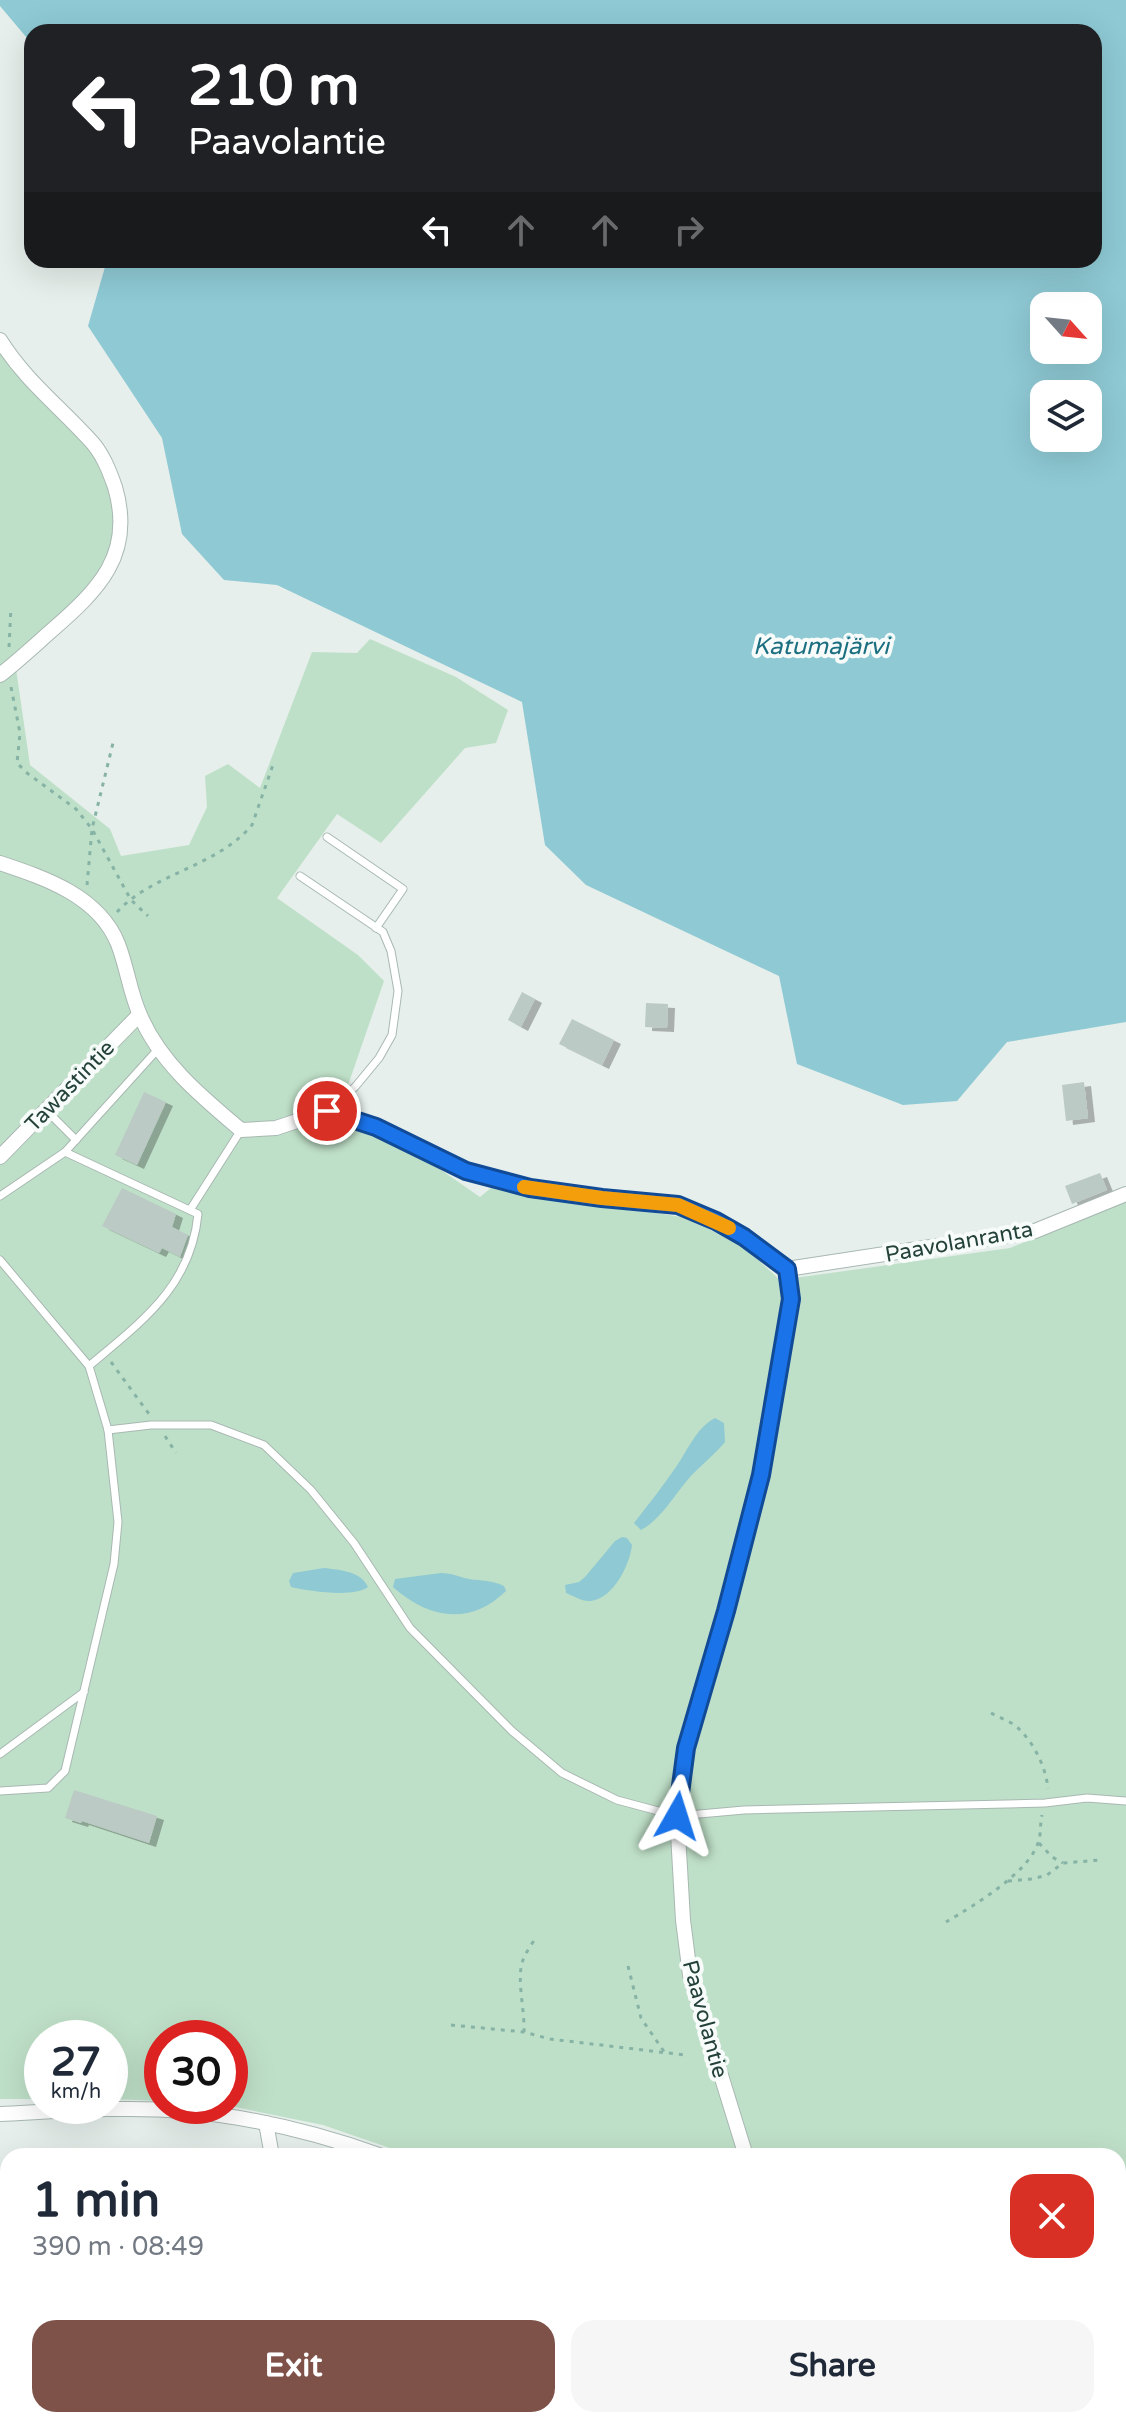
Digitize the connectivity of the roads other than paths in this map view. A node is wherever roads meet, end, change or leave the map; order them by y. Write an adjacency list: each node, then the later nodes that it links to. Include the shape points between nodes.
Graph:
1 (0, 340): 2 (street, via 39,390 91,440 112,479 121,519 116,555 103,580)
2 (4, 672)
3 (327, 837): 6 (lane, via 403,889)
4 (0, 863): 7 (street, via 85,901 109,926)
5 (300, 876): 6 (lane)
6 (376, 928): 10 (lane, via 391,951 398,991 392,1035 355,1087)
7 (139, 1015): 8 (street); 9 (street, Tawastintie)
8 (160, 1047): 11 (street, via 190,1086); 12 (lane)
9 (47, 1111): 12 (lane); 14 (street, Tawastintie)
10 (327, 1111): 11 (street, via 276,1128); 19 (street, via 376,1127 466,1171 517,1185 678,1205 744,1237)
11 (241, 1130): 17 (lane)
12 (76, 1140): 13 (lane)
13 (65, 1152): 16 (lane); 17 (lane)
14 (0, 1157)
15 (1126, 1194): 19 (street, Paavolanranta, via 1035,1231)
16 (0, 1196)
17 (190, 1210): 20 (lane, via 198,1214 196,1235 173,1286 157,1308)
18 (0, 1260): 20 (lane)
19 (787, 1269): 26 (street, Paavolantie, via 791,1299 761,1475 686,1748)
20 (89, 1366): 21 (lane)
21 (108, 1430): 22 (lane, via 118,1522 114,1564); 26 (lane, via 211,1425 264,1445 311,1490 354,1543 410,1628 512,1731 562,1773 617,1800)
22 (84, 1692): 23 (lane); 24 (lane, via 65,1771 48,1788)
23 (0, 1754)
24 (0, 1791)
25 (1126, 1801): 26 (lane, via 1087,1798)
26 (677, 1816): 31 (street, Paavolantie, via 690,1975)
27 (0, 2114): 28 (street, via 182,2111)
28 (266, 2123): 29 (street); 30 (street)
29 (271, 2148)
30 (359, 2148)
31 (744, 2148)

